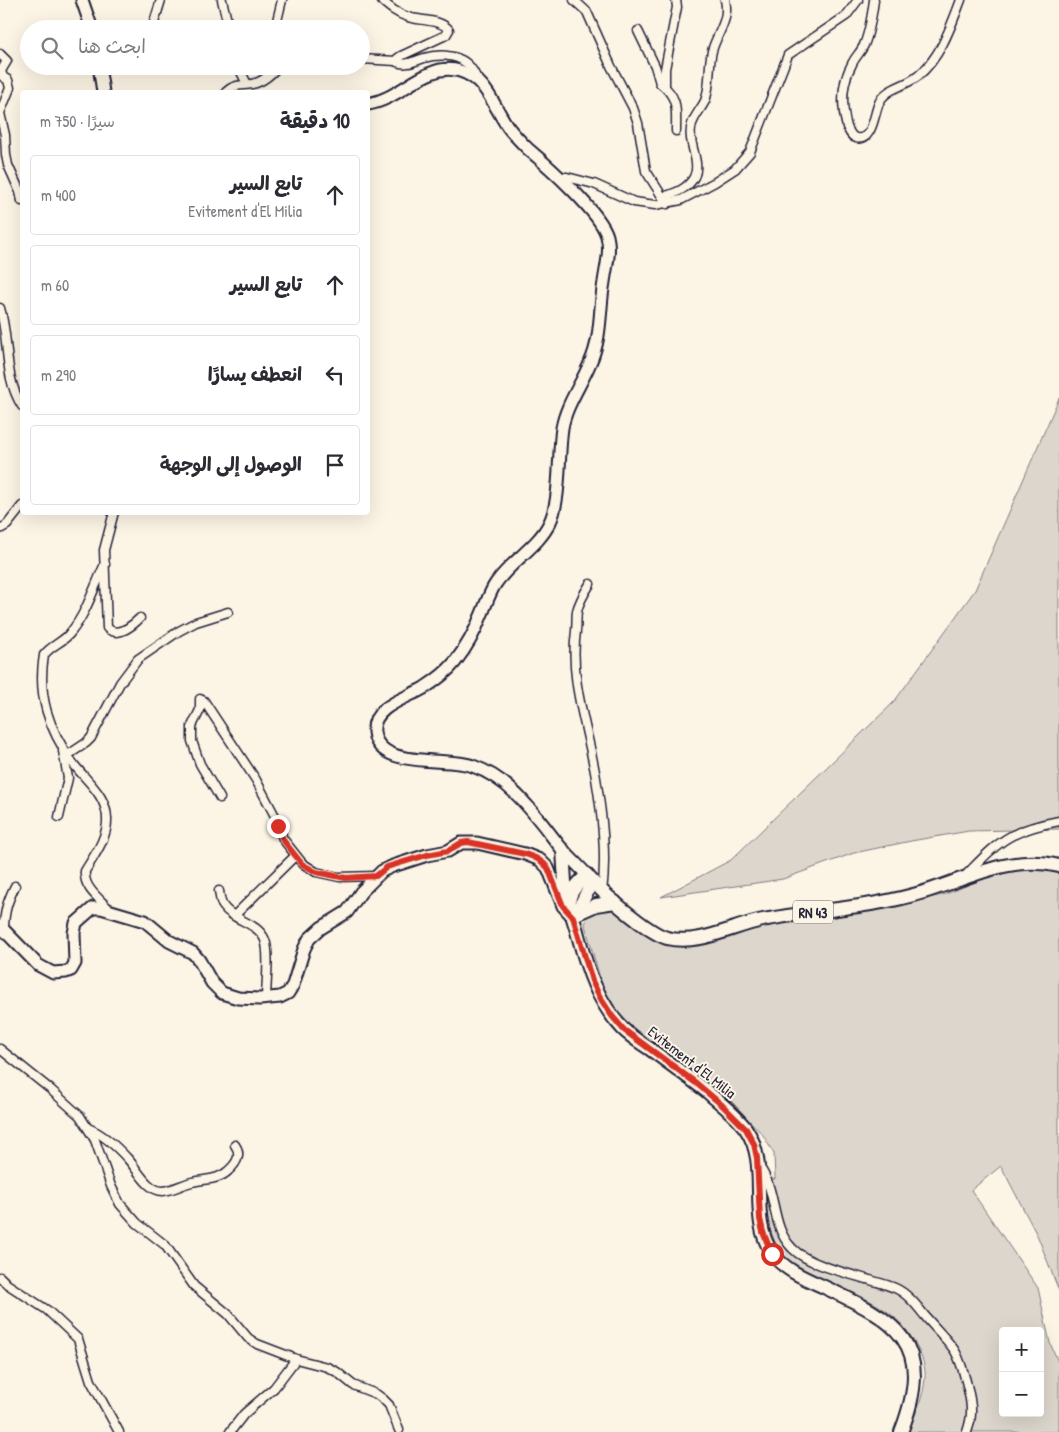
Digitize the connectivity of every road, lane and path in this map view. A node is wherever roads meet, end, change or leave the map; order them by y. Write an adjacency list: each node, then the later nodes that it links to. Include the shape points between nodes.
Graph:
1 (82, 0): 12 (main road)
2 (161, 0): 13 (street)
3 (222, 0): 14 (street)
4 (282, 0): 15 (street)
5 (381, 0): 19 (street, via 406,16 444,24 449,30 446,35)
6 (574, 0): 32 (street, via 594,24 633,108 646,171)
7 (676, 0): 25 (street)
8 (725, 0): 32 (street, via 726,19 713,48 708,92 691,128 696,173 688,186)
9 (858, 0): 32 (street, via 846,16 786,58 755,142 741,162 695,194)
10 (874, 0): 11 (street, via 864,44 847,73 842,97 848,130 855,138 869,132 884,94 908,84 929,65 949,33)
11 (962, 0)
12 (89, 20)
13 (155, 20)
14 (225, 20)
15 (277, 20)
16 (638, 31): 25 (street, via 660,83)
17 (0, 54): 31 (street, via 7,61 1,71 10,88 0,113 6,155)
18 (370, 60): 19 (street)
19 (396, 61): 23 (street, via 405,64 435,55 453,57 465,62)
20 (100, 75): 26 (main road)
21 (242, 75): 24 (street)
22 (270, 75): 24 (street)
23 (478, 79): 28 (main road, via 458,70 438,70); 30 (main road, via 516,136)
24 (247, 84): 27 (street)
25 (665, 86): 29 (street, via 676,101)
26 (103, 90)
27 (228, 90)
28 (370, 103)
29 (676, 131)
30 (560, 177): 32 (street, via 594,184 639,203 654,205); 47 (main road, via 604,227 608,254 595,351 562,428 557,499 552,518 540,536 497,580 468,644 454,664 426,687 389,705 378,715 374,734 380,746 393,755 414,760 453,761 492,775 524,802)
31 (20, 192)
32 (665, 201)
33 (0, 309): 34 (street, via 10,376)
34 (20, 402)
35 (20, 509): 37 (street)
36 (113, 515): 38 (street, via 104,550)
37 (0, 529)
38 (105, 564): 41 (street, via 108,629 126,630); 42 (street, via 78,623 66,638 44,655 43,702)
39 (590, 584): 55 (street, via 577,611 573,649 579,700 600,802 604,868)
40 (228, 612): 43 (street, via 188,626 145,653 126,674 91,738)
41 (140, 618)
42 (62, 744): 43 (street); 45 (street, via 68,778)
43 (68, 755): 58 (street, via 106,806 105,834 84,878)
44 (220, 798): 48 (street, via 200,764 192,740 192,726 200,710 200,698 252,773 268,801 283,840)
45 (59, 817)
46 (1059, 821): 52 (street, via 1009,837)
47 (563, 850): 51 (main road); 56 (main road, Evitement d'El Milia)
48 (295, 856): 50 (street, via 308,868 328,875 346,878); 59 (street)
49 (1059, 866): 52 (main road, RN 43, via 1020,862 989,868)
50 (376, 876): 60 (main road, via 387,867 448,851 461,843 477,843 525,854 544,863 563,906); 62 (main road, via 347,912 310,939 288,993)
51 (589, 878): 55 (main road, RN 43); 56 (main road, via 572,889); 60 (main road)
52 (963, 878): 57 (main road, RN 43, via 886,901 760,920 680,940 652,930)
53 (15, 886): 61 (street, via 6,904)
54 (219, 891): 59 (street, via 222,904)
55 (602, 892): 57 (main road, RN 43)
56 (569, 902): 60 (main road, Evitement d'El Milia)
57 (615, 902): 60 (main road, via 596,905)
58 (114, 913): 61 (main road, via 93,908 76,923 75,963 66,972 53,973 38,965); 62 (main road, via 144,921 193,953 222,993 238,998)
59 (235, 915): 62 (street, via 265,940)
60 (575, 915): 66 (main road, Evitement d'El Milia, via 592,981 612,1016 624,1030 734,1115 754,1144)
61 (2, 928)
62 (266, 998)
63 (0, 1049): 64 (street, via 50,1089 80,1116)
64 (88, 1128): 65 (street, via 112,1143 147,1182 162,1191 223,1176 238,1158 239,1151); 68 (street, via 111,1186 131,1217 165,1245 194,1286 228,1314 248,1338)
65 (235, 1145)
66 (757, 1163): 72 (main road, Evitement d'El Milia, via 760,1219 772,1254 802,1276 886,1320 910,1350 914,1362 914,1391); 73 (street, via 770,1183 779,1224 793,1249 818,1263 897,1288 952,1348 971,1401)
67 (0, 1277): 70 (street, via 47,1310 78,1339 91,1380)
68 (296, 1359): 69 (street, via 327,1367 353,1385 376,1394 389,1405); 71 (street, via 274,1388 244,1414)
69 (399, 1430)
70 (119, 1432)
71 (230, 1432)
72 (901, 1432)
73 (967, 1432)

